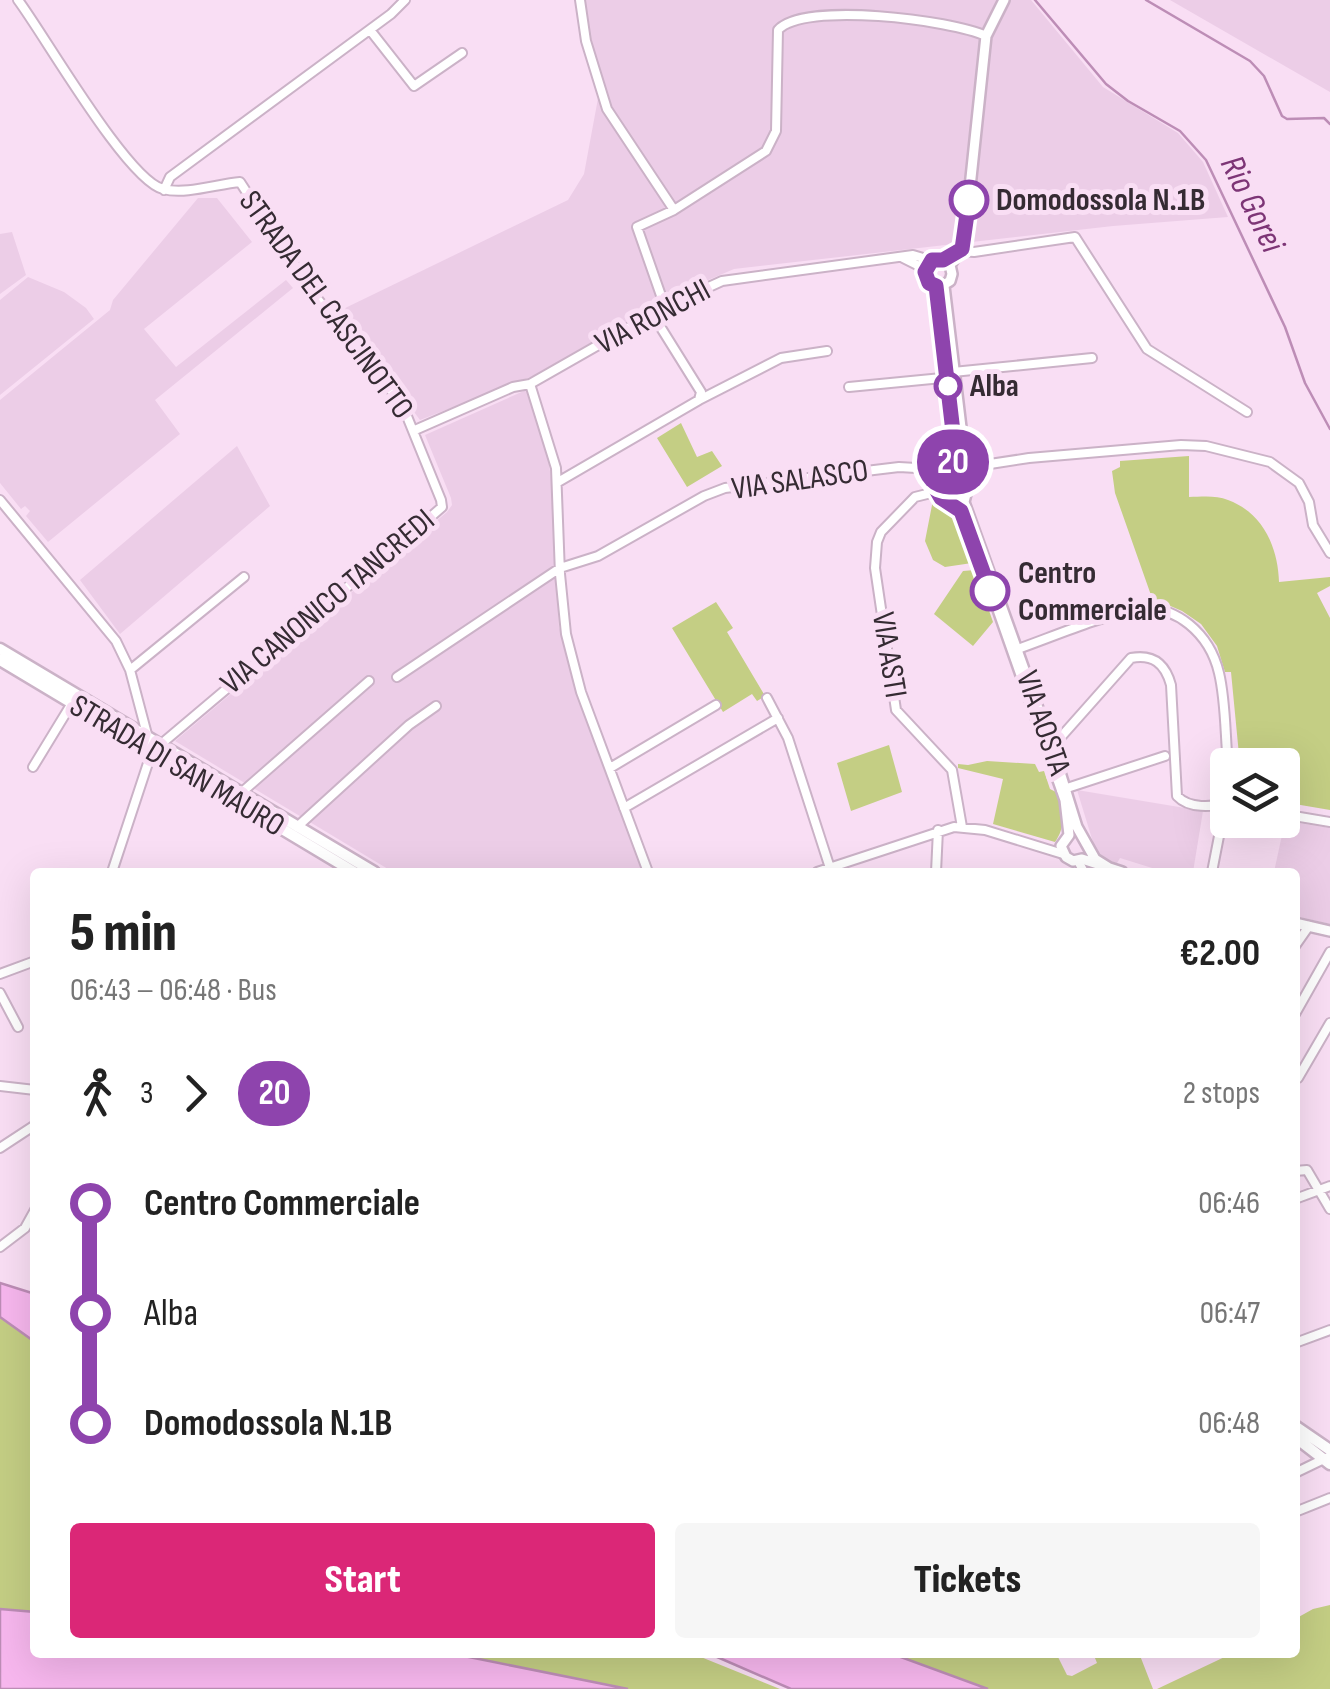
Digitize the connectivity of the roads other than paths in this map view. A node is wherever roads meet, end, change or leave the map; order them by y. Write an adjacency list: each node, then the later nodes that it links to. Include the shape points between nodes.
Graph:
1 (18, 0): 8 (street, via 125,156 146,182)
2 (405, 0): 5 (street)
3 (580, 0): 9 (street, via 606,109)
4 (1004, 0): 6 (street)
5 (370, 30): 7 (street, via 414,86); 8 (street, via 170,178)
6 (986, 36): 9 (street, via 954,24 887,16 784,23 778,30 772,143); 10 (street)
7 (462, 53)
8 (164, 190): 21 (street, STRADA DEL CASCINOTTO, via 240,182 290,262 402,404)
9 (674, 210): 12 (street, via 637,226)
10 (947, 257): 11 (street, via 952,278); 11 (street, via 927,280); 12 (street, VIA RONCHI, via 777,271 722,281); 20 (street, VIA RONCHI, via 1075,237 1148,350)
11 (940, 286): 16 (street)
12 (664, 306): 13 (street, VIA RONCHI)
13 (653, 315): 17 (street, VIA RONCHI); 19 (street, via 701,392)
14 (828, 351): 19 (street, via 781,358)
15 (1092, 358): 16 (street)
16 (950, 373): 18 (street); 22 (street); 24 (street)
17 (530, 384): 21 (street, STRADA DEL CASCINOTTO); 26 (street)
18 (850, 387)
19 (699, 400): 26 (street)
20 (1247, 412)
21 (415, 430): 46 (street, VIA CANONICO TANCREDI, via 442,507)
22 (963, 444): 23 (street, via 970,458); 24 (street)
23 (990, 464): 24 (street); 31 (street, via 1188,445 1270,462 1300,483)
24 (958, 471): 25 (street); 28 (street, via 968,486)
25 (935, 478): 27 (street); 32 (street, VIA SALASCO, via 899,467 725,488 598,556)
26 (558, 482): 32 (street)
27 (936, 492): 30 (street); 59 (street, VIA ASTI, via 915,497 881,532 875,568 896,710 952,770)
28 (964, 496): 30 (street); 34 (street, VIA AOSTA)
29 (0, 500): 38 (street, via 110,631)
30 (950, 502): 34 (street, VIA AOSTA, via 961,511)
31 (1330, 553)
32 (560, 568): 39 (street); 51 (street, via 566,634)
33 (244, 577): 38 (street)
34 (995, 595): 36 (street, VIA AOSTA); 52 (street, VIA AOSTA)
35 (0, 649): 46 (main road, STRADA DI SAN MAURO)
36 (1018, 649): 47 (street, VIA AOSTA); 48 (street, via 1136,609 1178,616 1209,646)
37 (0, 660): 42 (main road, STRADA DI SAN MAURO)
38 (130, 670): 46 (street)
39 (397, 677)
40 (369, 681): 53 (street, STRADA DI SAN MAURO)
41 (767, 698): 45 (street)
42 (72, 703): 46 (main road, STRADA DI SAN MAURO); 50 (street)
43 (716, 705): 51 (street)
44 (436, 706): 58 (street, STRADA DI SAN MAURO)
45 (778, 718): 55 (street); 71 (street)
46 (154, 745): 53 (main road, STRADA DI SAN MAURO); 67 (street); 68 (main road, STRADA DI SAN MAURO)
47 (1052, 748): 52 (street, VIA AOSTA); 54 (street, via 1131,658 1148,656 1168,673 1177,796)
48 (1226, 748)
49 (1165, 756): 52 (street)
50 (34, 767)
51 (610, 768): 55 (street)
52 (1064, 789): 61 (street, VIA AOSTA); 62 (street, VIA AOSTA)
53 (241, 793): 58 (main road, STRADA DI SAN MAURO)
54 (1210, 804)
55 (624, 808): 70 (street)
56 (1300, 817): 57 (street)
57 (1330, 822)
58 (297, 826): 69 (main road, STRADA DI SAN MAURO)
59 (962, 827): 60 (street); 65 (street)
60 (938, 830): 71 (street); 72 (street)
61 (1070, 835): 62 (street); 65 (street)
62 (1083, 836): 64 (street)
63 (1219, 838): 76 (street)
64 (1088, 848): 66 (street); 75 (street)
65 (1059, 851): 66 (street)
66 (1080, 860): 73 (street); 74 (street)
67 (113, 868)
68 (348, 868)
69 (367, 868)
70 (646, 868)
71 (830, 868)
72 (936, 868)
73 (1083, 868)
74 (1108, 868)
75 (1109, 868)
76 (1213, 868)
77 (1300, 924): 78 (street)
78 (1308, 926): 79 (street); 80 (street)
79 (1330, 931)
80 (1300, 938)
81 (1330, 952): 85 (street)
82 (30, 963): 83 (street)
83 (0, 974)
84 (0, 993): 87 (street)
85 (1300, 1005)
86 (1330, 1023): 88 (street)
87 (18, 1027)
88 (1300, 1075)
89 (0, 1086): 90 (street)
90 (30, 1089)
91 (30, 1128): 92 (street)
92 (0, 1148)
93 (1300, 1170): 95 (street)
94 (1330, 1186): 95 (street)
95 (1320, 1190): 96 (street); 97 (street)
96 (1300, 1197)
97 (1330, 1209)
98 (30, 1219): 99 (street)
99 (0, 1247)
100 (1330, 1330): 101 (street)
101 (1300, 1341)
102 (1300, 1431): 104 (main road)
103 (1300, 1440): 104 (main road)
104 (1329, 1457): 105 (street)
105 (1300, 1471)
106 (1330, 1498): 107 (street)
107 (1300, 1510)

